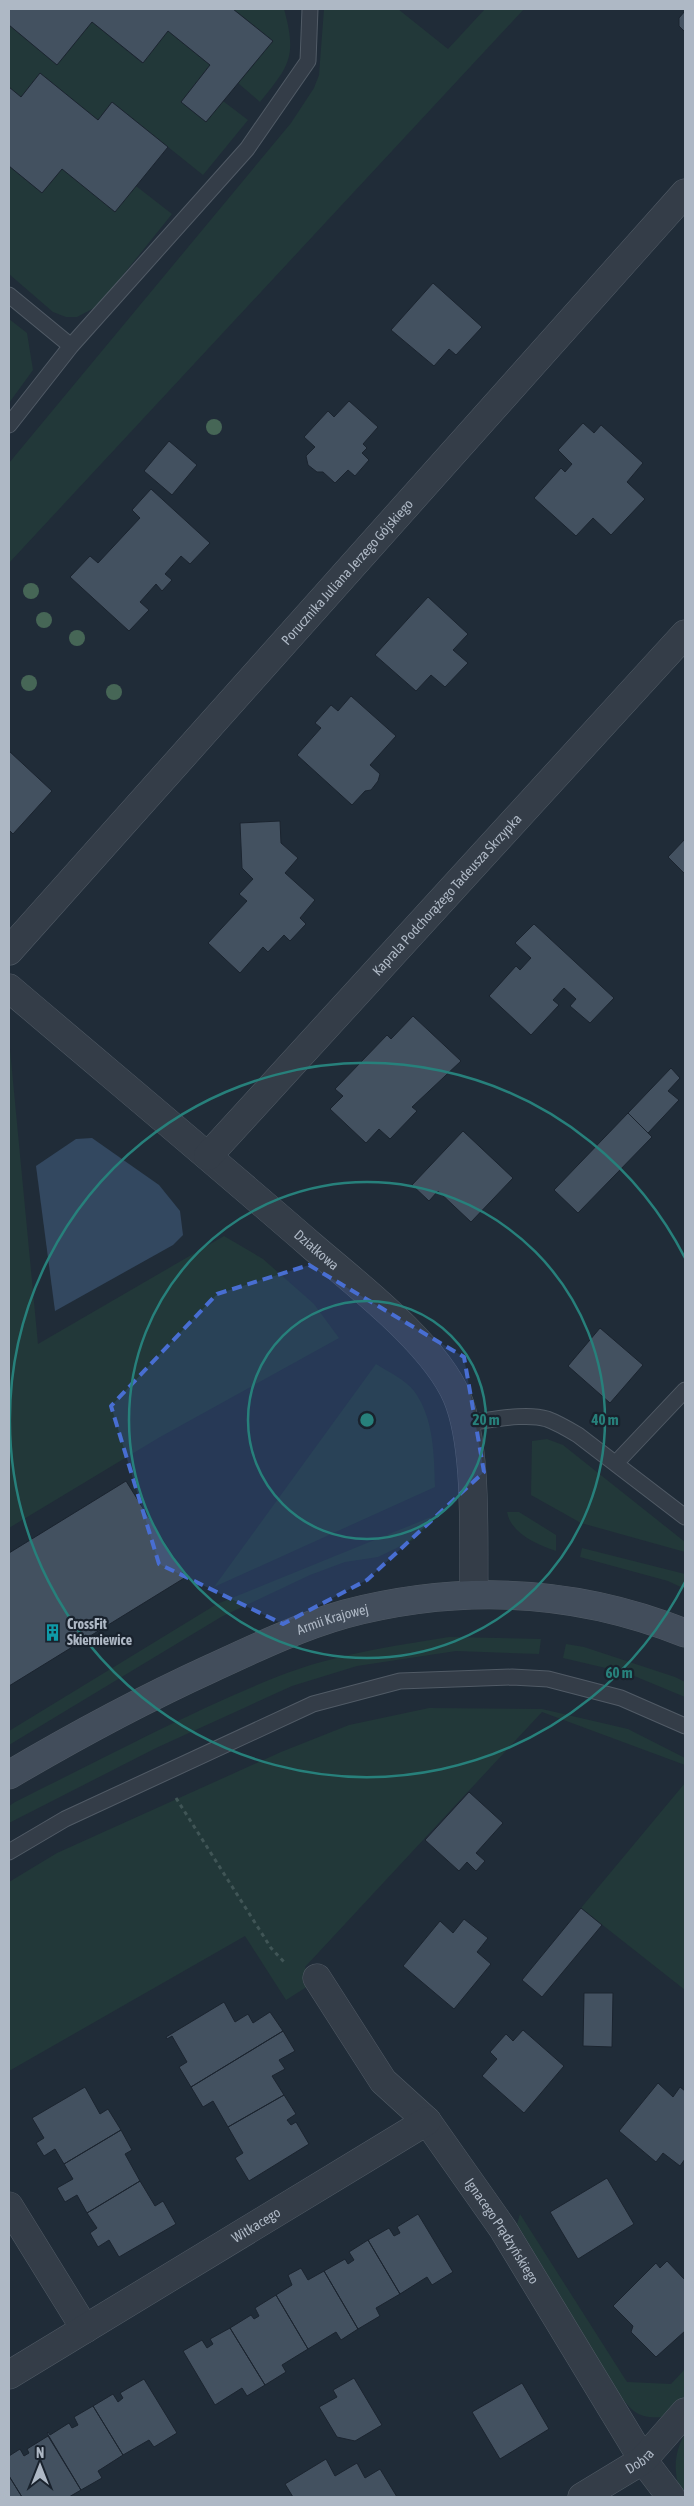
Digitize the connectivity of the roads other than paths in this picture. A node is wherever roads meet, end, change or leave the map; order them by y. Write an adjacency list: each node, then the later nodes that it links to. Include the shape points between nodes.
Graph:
1 (310, 9): 4 (lane, via 308,61 247,149)
2 (685, 193): 7 (street, Porucznika Juliana Jerzego Gójskiego)
3 (9, 295): 4 (lane)
4 (71, 346): 5 (lane)
5 (9, 425)
6 (685, 634): 9 (street, Kaprala Podchorążego Tadeusza Skrzypka)
7 (9, 951)
8 (9, 988): 9 (street, Działkowa)
9 (208, 1156): 11 (street, Działkowa, via 391,1315 446,1376)
10 (685, 1390): 12 (lane)
11 (465, 1423): 12 (lane, via 545,1418 578,1435); 14 (street, Działkowa, via 472,1502)
12 (616, 1463): 13 (lane)
13 (685, 1517)
14 (474, 1594): 15 (street, Armii Krajowej, via 561,1599 607,1607); 17 (street, Armii Krajowej, via 404,1602 345,1614 303,1628 158,1692)
15 (685, 1633)
16 (685, 1726): 18 (lane, via 620,1698 548,1678 400,1681 312,1704 65,1819)
17 (9, 1775)
18 (9, 1852)
19 (322, 1985): 20 (street, Ignacego Prądzyńskiego, via 383,2082)
20 (427, 2120): 22 (street, Witkacego); 25 (street, Ignacego Prądzyńskiego, via 503,2229)
21 (9, 2206): 22 (street)
22 (85, 2329): 23 (street, Witkacego)
23 (9, 2376)
24 (685, 2412): 25 (street, Dobra)
25 (644, 2460): 26 (street, Dobra); 27 (street, Ignacego Prądzyńskiego)
26 (582, 2497)
27 (671, 2497)

